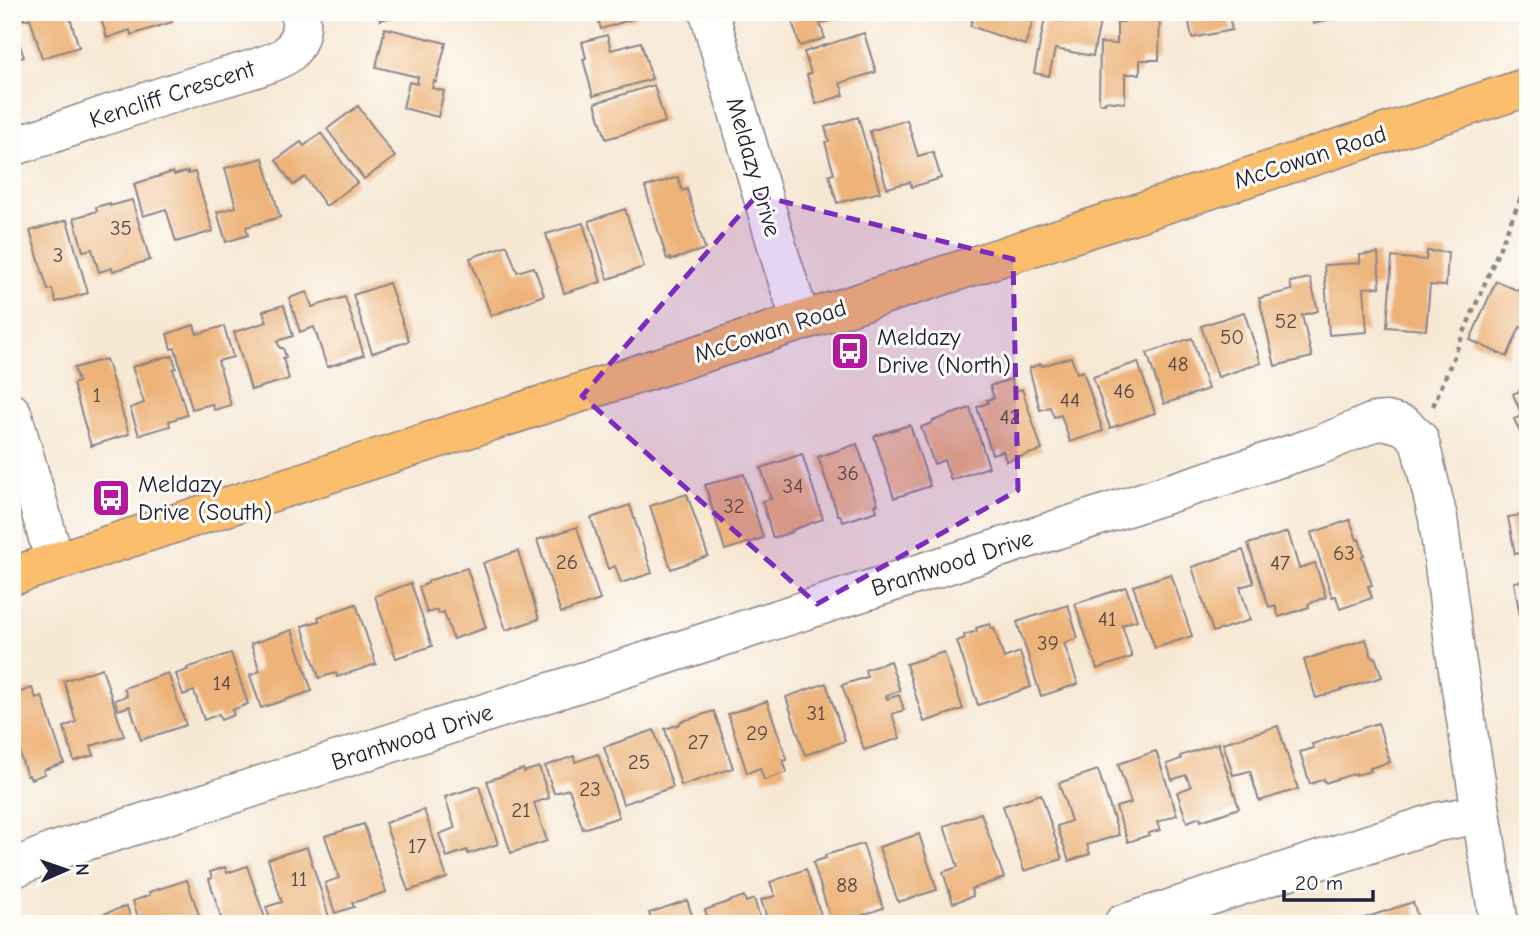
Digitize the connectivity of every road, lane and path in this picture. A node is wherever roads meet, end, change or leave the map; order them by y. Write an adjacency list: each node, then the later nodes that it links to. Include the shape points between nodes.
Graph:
1 (300, 12): 4 (street, Kencliff Crescent, via 302,22 290,53 272,62)
2 (709, 12): 6 (street, Meldazy Drive)
3 (1528, 87): 6 (main road, McCowan Road)
4 (12, 147)
5 (1528, 181): 8 (path)
6 (801, 321): 9 (main road, McCowan Road)
7 (12, 413): 9 (street)
8 (1419, 439): 11 (street, via 1438,518); 12 (street, Brantwood Drive, via 1405,426 1374,422 1308,449 52,852)
9 (55, 562): 10 (main road, McCowan Road)
10 (12, 576)
11 (1481, 814): 13 (street, via 1437,822); 14 (street)
12 (12, 869)
13 (1123, 924)
14 (1499, 924)

